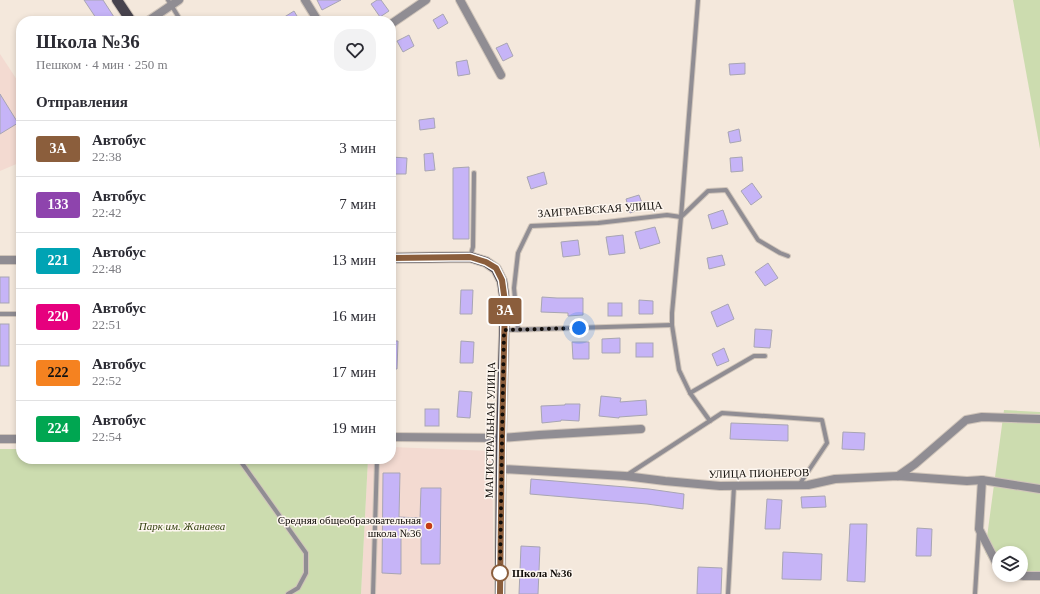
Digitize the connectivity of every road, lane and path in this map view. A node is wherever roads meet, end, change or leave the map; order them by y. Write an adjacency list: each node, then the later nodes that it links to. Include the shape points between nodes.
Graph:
1 (117, 0): 8 (main road)
2 (179, 0): 7 (street)
3 (305, 0): 11 (street)
4 (426, 0): 12 (street)
5 (460, 0): 13 (street)
6 (698, 0): 15 (lane)
7 (170, 3): 9 (street); 10 (lane)
8 (128, 16)
9 (154, 16)
10 (178, 16)
11 (315, 16)
12 (396, 21)
13 (501, 75)
14 (474, 173): 17 (lane, via 473,246)
15 (681, 217): 16 (lane, via 708,191 726,190 758,240); 23 (lane); 25 (lane, ЗАИГРАЕВСКАЯ УЛИЦА, via 531,226 518,253 514,288)
16 (788, 256)
17 (470, 257): 18 (main road); 24 (main road, МАГИСТРАЛЬНАЯ УЛИЦА, via 496,268 502,280 505,302)
18 (396, 258)
19 (0, 260): 20 (street)
20 (16, 260)
21 (0, 314): 22 (lane)
22 (16, 314)
23 (672, 325): 25 (lane); 27 (lane, via 679,370)
24 (504, 330): 25 (lane); 32 (main road, МАГИСТРАЛЬНАЯ УЛИЦА)
25 (518, 330)
26 (765, 356): 27 (lane, via 754,356)
27 (690, 393): 29 (lane)
28 (1040, 419): 39 (street, via 982,417 966,420)
29 (710, 421): 38 (lane); 41 (lane, via 722,414 822,420 827,443)
30 (641, 429): 32 (street)
31 (396, 437): 32 (street)
32 (502, 438): 37 (main road, МАГИСТРАЛЬНАЯ УЛИЦА)
33 (0, 439): 34 (street)
34 (16, 439)
35 (243, 464): 48 (lane, via 306,553 306,573 298,588)
36 (377, 464): 49 (lane)
37 (502, 469): 38 (street, УЛИЦА ПИОНЕРОВ); 50 (main road, МАГИСТРАЛЬНАЯ УЛИЦА)
38 (625, 476): 42 (street, УЛИЦА ПИОНЕРОВ)
39 (898, 476): 40 (street, УЛИЦА ПИОНЕРОВ); 41 (street, УЛИЦА ПИОНЕРОВ, via 835,479)
40 (982, 480): 43 (street, УЛИЦА ПИОНЕРОВ); 44 (street)
41 (799, 485): 42 (street, УЛИЦА ПИОНЕРОВ)
42 (734, 486): 51 (lane)
43 (1040, 489)
44 (979, 529): 45 (street); 52 (lane)
45 (992, 554)
46 (1028, 576): 47 (street)
47 (1040, 576)
48 (288, 594)
49 (373, 594)
50 (500, 594)
51 (728, 594)
52 (975, 594)

